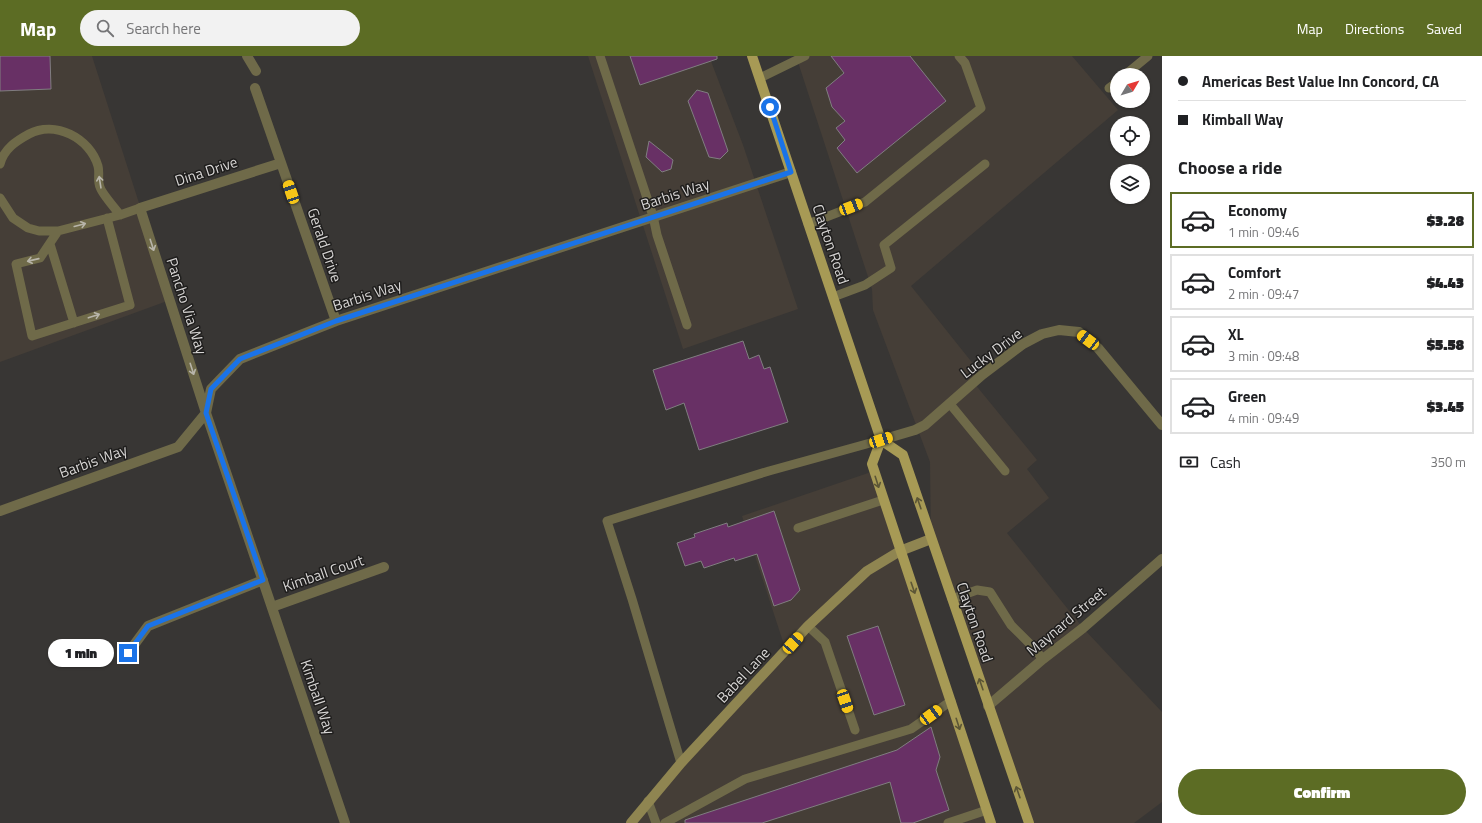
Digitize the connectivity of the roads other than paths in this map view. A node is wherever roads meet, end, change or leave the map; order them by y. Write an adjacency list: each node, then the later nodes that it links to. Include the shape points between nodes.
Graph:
1 (247, 56): 8 (street)
2 (600, 56): 18 (lane)
3 (752, 56): 9 (main road, Clayton Road)
4 (805, 56): 9 (lane)
5 (959, 56): 20 (lane, via 965,63 980,108 865,202)
6 (1148, 56): 7 (lane)
7 (1133, 68)
8 (256, 71)
9 (760, 78): 14 (main road, Clayton Road)
10 (255, 88): 11 (street, Gerald Drive)
11 (281, 163): 16 (street, Dina Drive); 24 (street, Gerald Drive)
12 (0, 164): 17 (lane, one-way to 12, via 100,187 98,166 90,150 68,132 55,129 34,131 14,142)
13 (985, 164): 23 (lane, via 884,245 891,268 865,285)
14 (791, 172): 18 (street, Barbis Way); 20 (main road, Clayton Road)
15 (0, 198): 21 (lane, via 13,218 28,228)
16 (140, 208): 17 (lane); 28 (street, Pancho Via Way, one-way to 28)
17 (120, 215): 19 (lane)
18 (653, 216): 24 (street, Barbis Way); 26 (lane)
19 (107, 218): 21 (lane, one-way to 19); 25 (lane, one-way to 19, via 130,305)
20 (808, 224): 23 (main road, Clayton Road)
21 (58, 231): 22 (lane)
22 (50, 244): 25 (lane); 25 (lane, one-way to 25, via 40,258 16,264 32,336)
23 (833, 297): 30 (main road, Clayton Road)
24 (336, 321): 28 (street, Barbis Way, via 240,359 211,389)
25 (74, 323)
26 (687, 325)
27 (950, 404): 29 (street, Lucky Drive, via 982,375 1023,344 1042,334 1059,330 1078,332 1098,348); 30 (street, Lucky Drive, via 915,430); 31 (lane)
28 (206, 413): 33 (street, Barbis Way, via 178,447); 39 (street, Kimball Way)
29 (1162, 425)
30 (881, 440): 32 (main road, one-way to 32, via 872,464); 35 (main road, Clayton Road, one-way to 30, via 903,455); 48 (lane, via 769,471 607,521)
31 (1005, 471)
32 (883, 500): 34 (lane); 36 (main road)
33 (0, 511)
34 (798, 528)
35 (931, 540): 36 (street, Babel Lane); 40 (main road, Clayton Road)
36 (900, 551): 42 (street, Babel Lane, via 867,571); 45 (main road, one-way to 45)
37 (1162, 559): 44 (street, Maynard Street, via 1083,628)
38 (384, 567): 41 (street, Kimball Court)
39 (263, 580): 41 (street, Kimball Way); 43 (street, via 148,626)
40 (952, 599): 44 (lane, via 977,590 990,592 1011,625); 46 (main road, Clayton Road, one-way to 40)
41 (272, 607): 51 (street, Kimball Way)
42 (808, 626): 47 (lane, via 825,642); 48 (street, Babel Lane)
43 (128, 653)
44 (1043, 659): 46 (street, Maynard Street)
45 (951, 701): 50 (main road, one-way to 50); 54 (lane, via 911,729 745,779)
46 (988, 706): 57 (main road, Clayton Road, one-way to 46)
47 (855, 730)
48 (682, 763): 49 (street, Babel Lane)
49 (648, 801): 52 (street, Babel Lane); 53 (lane)
50 (987, 810): 55 (lane); 56 (main road)
51 (345, 823)
52 (631, 823)
53 (656, 823)
54 (665, 823)
55 (948, 823)
56 (992, 823)
57 (1029, 823)

